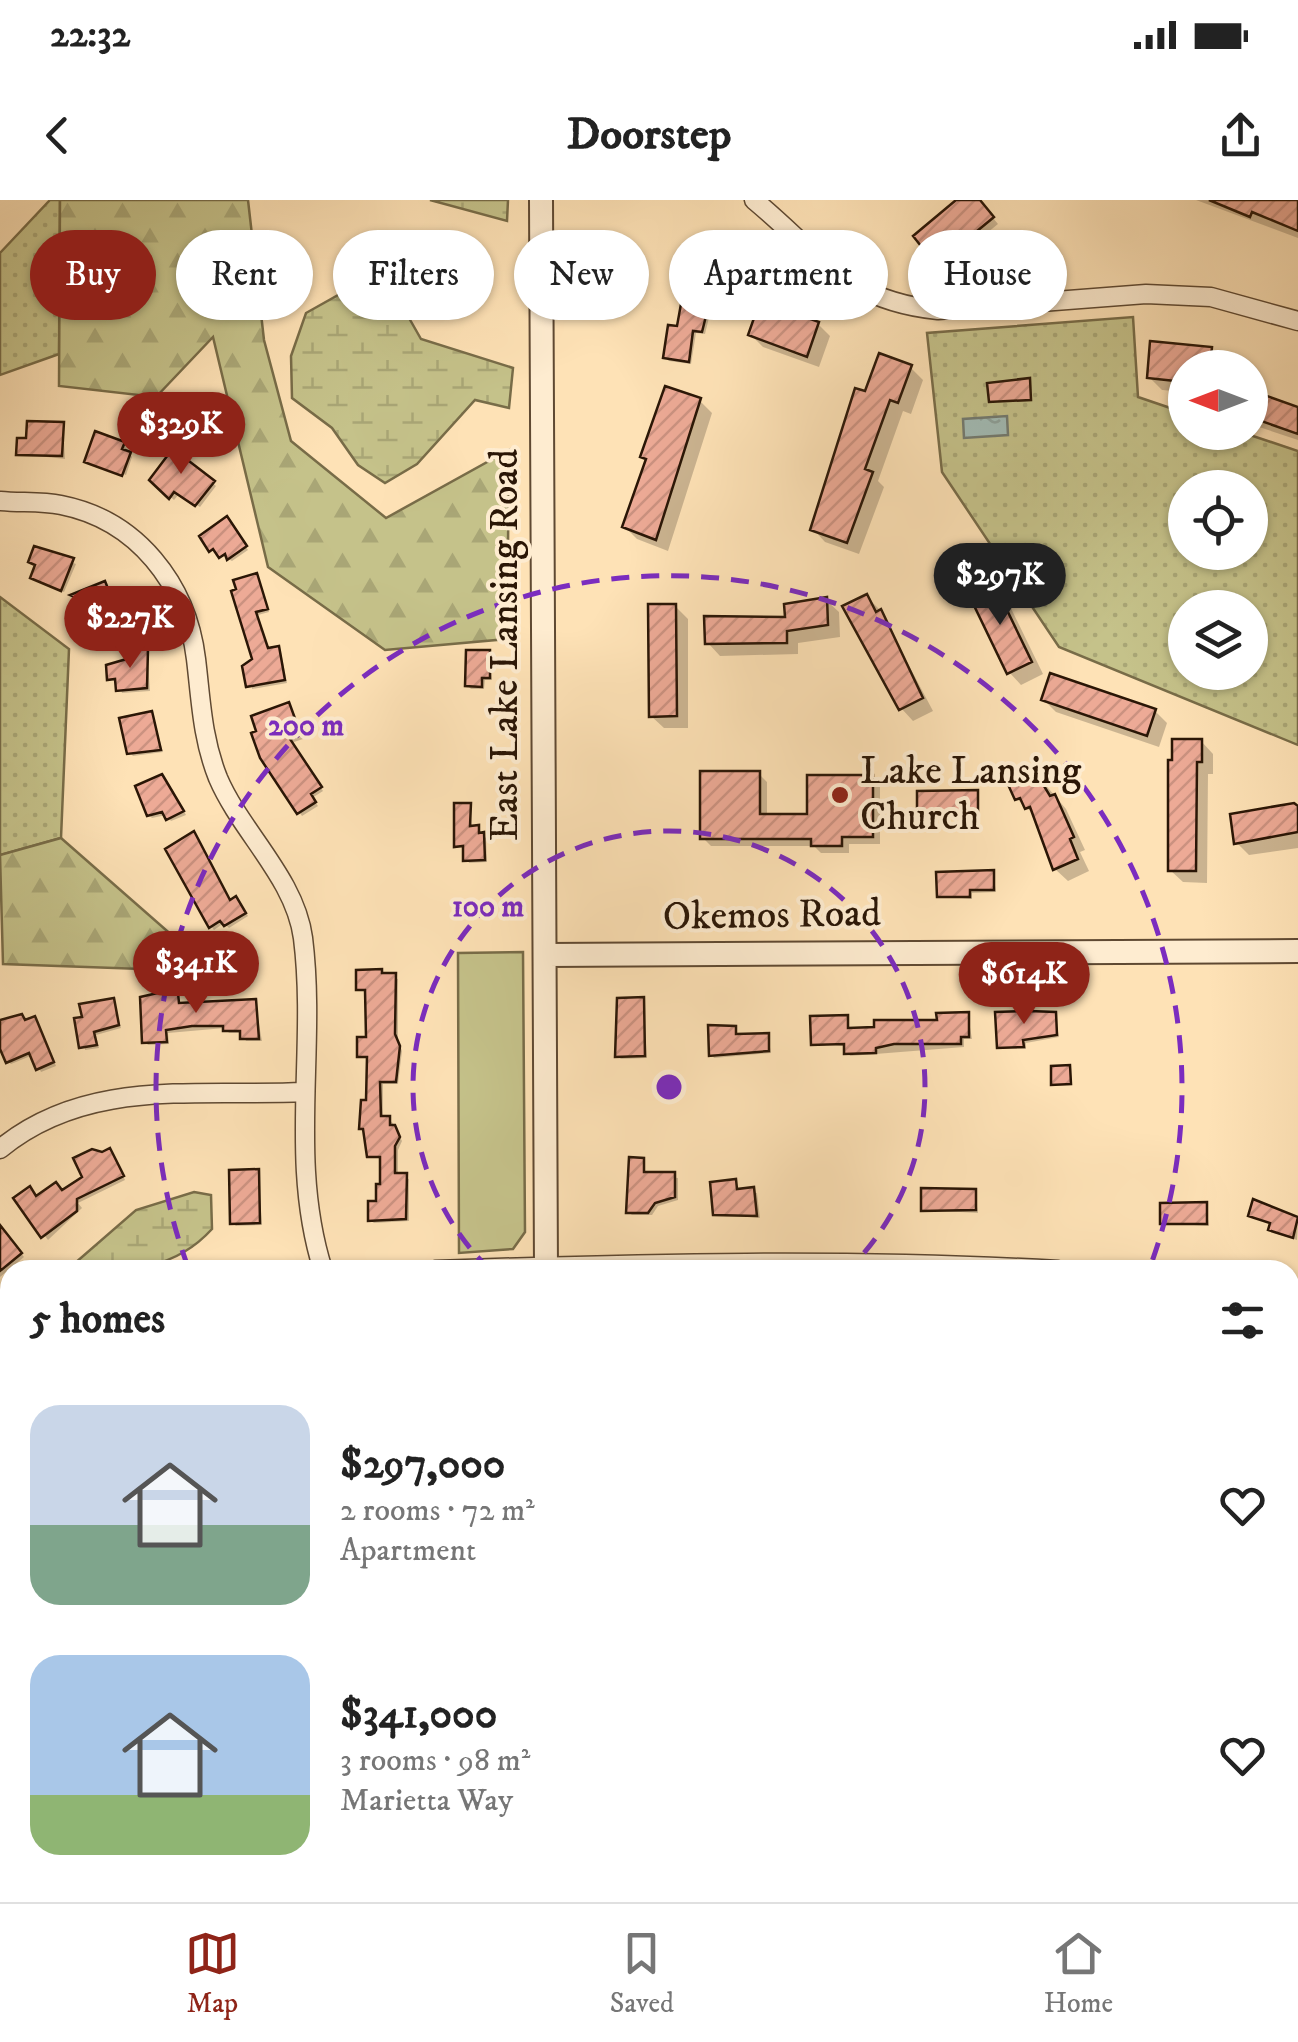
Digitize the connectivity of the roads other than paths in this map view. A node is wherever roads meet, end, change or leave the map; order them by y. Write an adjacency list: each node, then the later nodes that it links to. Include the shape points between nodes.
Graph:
1 (541, 200): 6 (street, East Lake Lansing Road)
2 (754, 200): 3 (street, via 857,289 906,307 1146,294 1210,298)
3 (1298, 321)
4 (0, 501): 7 (street, via 56,504 104,519 147,552 178,593 189,619 208,750 232,806 300,918)
5 (1298, 951): 6 (street, Okemos Road)
6 (546, 955): 10 (street, East Lake Lansing Road)
7 (304, 1092): 8 (street, via 86,1102 50,1114); 9 (street, via 307,1209)
8 (0, 1148)
9 (321, 1260)
10 (546, 1260)

